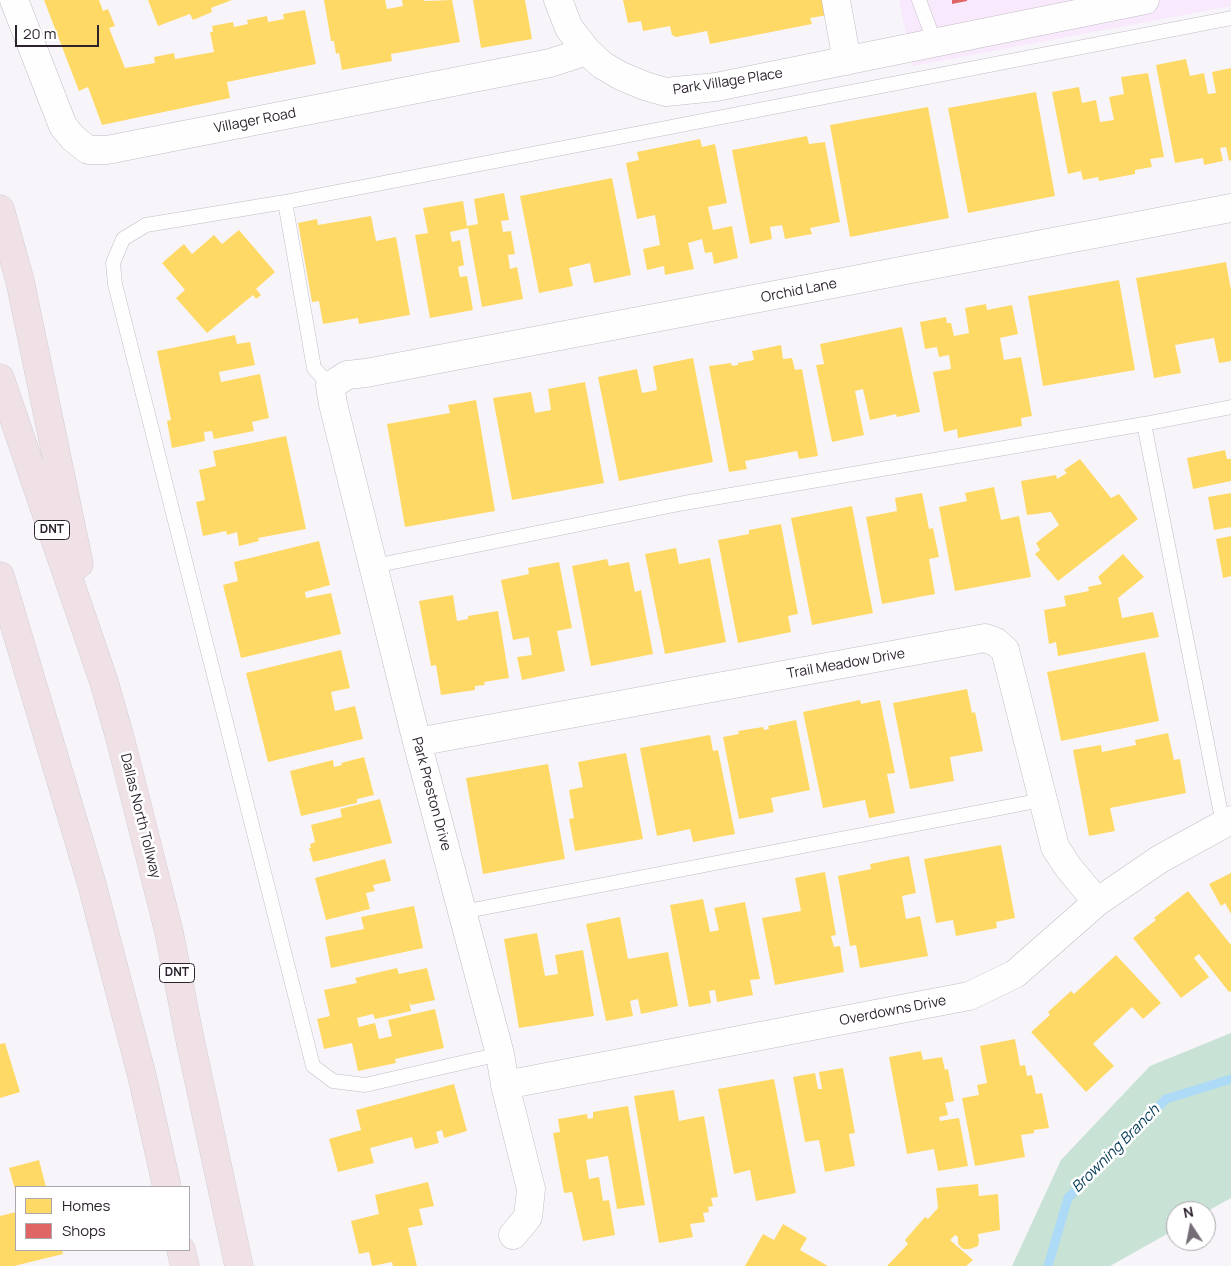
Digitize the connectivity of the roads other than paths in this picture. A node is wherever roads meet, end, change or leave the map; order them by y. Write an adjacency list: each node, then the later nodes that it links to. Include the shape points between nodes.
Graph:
1 (14, 0): 8 (street, Villager Road, via 63,126 88,150 107,150 550,63)
2 (558, 0): 8 (street, Park Village Place, via 569,28)
3 (836, 0): 9 (street)
4 (919, 0): 7 (lane)
5 (1145, 0): 7 (street, Park Village Place)
6 (1231, 18): 10 (lane)
7 (935, 43): 9 (street, Park Village Place)
8 (587, 50): 9 (street, Park Village Place, via 602,65 621,76 666,92)
9 (848, 61)
10 (285, 202): 14 (lane, via 314,368); 25 (lane, via 146,225 123,239 113,263 134,361 313,1066 333,1081 365,1085)
11 (1231, 208): 14 (street, Orchid Lane, via 347,375)
12 (0, 209): 19 (highway, via 20,281)
13 (0, 378): 19 (highway, Dallas North Tollway / DNT)
14 (330, 386): 17 (street, Park Preston Drive)
15 (1231, 408): 16 (lane)
16 (1144, 424): 17 (lane, via 684,503); 22 (lane)
17 (374, 566): 20 (street, Park Preston Drive)
18 (0, 576): 27 (highway, via 91,881)
19 (104, 682): 31 (highway, Dallas North Tollway / DNT, via 169,932)
20 (417, 742): 21 (street, Trail Meadow Drive, via 985,638 1005,650); 24 (street, Park Preston Drive)
21 (1042, 800): 23 (street, Trail Meadow Drive, via 1055,847); 24 (lane)
22 (1227, 822): 23 (street, Overdowns Drive, via 1160,859)
23 (1097, 902): 26 (street, Overdowns Drive, via 1015,974 968,996)
24 (462, 912): 25 (street, Park Preston Drive)
25 (500, 1054): 26 (street, Park Preston Drive)
26 (505, 1085): 28 (street, Park Preston Drive, via 531,1189 528,1217)
27 (167, 1186)
28 (513, 1235)
29 (181, 1251): 30 (highway)
30 (185, 1266)
31 (240, 1266)

